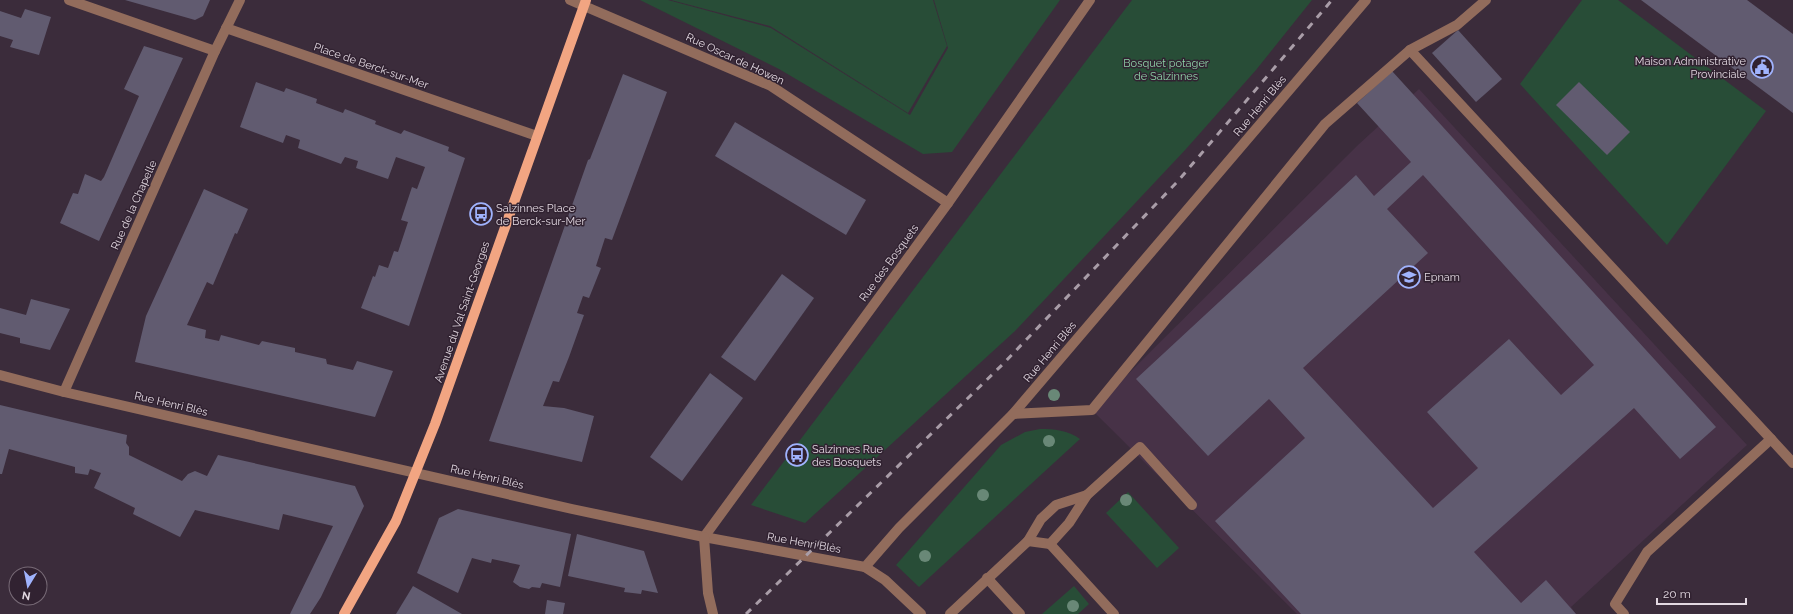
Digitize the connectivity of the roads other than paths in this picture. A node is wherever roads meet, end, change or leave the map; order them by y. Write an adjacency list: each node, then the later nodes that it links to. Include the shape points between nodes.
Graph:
1 (69, 0): 10 (street)
2 (240, 0): 8 (street)
3 (570, 0): 7 (street)
4 (1090, 0): 12 (street, Rue des Bosquets)
5 (1366, 0): 15 (street, Rue Henri Blès)
6 (1486, 0): 9 (street, via 1457,25)
7 (585, 3): 11 (main road, Avenue du Val Saint-Georges); 12 (street, Rue Oscar de Howen, via 771,86)
8 (226, 28): 10 (street, Rue de la Chapelle); 11 (street, Place de Berck-sur-Mer)
9 (1410, 50): 15 (street, via 1326,124 1092,410); 16 (street)
10 (215, 51): 14 (street, Rue de la Chapelle)
11 (537, 136): 18 (main road, Avenue du Val Saint-Georges, via 435,424)
12 (948, 203): 21 (street, Rue des Bosquets)
13 (0, 375): 14 (street, Rue Henri Blès)
14 (64, 392): 18 (street, Rue Henri Blès)
15 (1012, 414): 24 (street, Rue Henri Blès, via 899,528)
16 (1771, 439): 17 (street); 32 (street, via 1646,552 1615,604)
17 (1793, 462)
18 (415, 473): 21 (street, Rue Henri Blès); 26 (main road, Avenue du Val Saint-Georges, via 396,521)
19 (1086, 494): 20 (street, via 1140,447); 22 (street, via 1056,505 1041,519); 23 (street, via 1069,523)
20 (1192, 505)
21 (704, 537): 24 (street, Rue Henri Blès); 27 (street, via 708,593)
22 (1028, 541): 23 (street); 25 (street)
23 (1050, 544): 31 (street)
24 (865, 567): 28 (street, via 885,580)
25 (987, 578): 29 (street); 30 (street)
26 (344, 614)
27 (713, 614)
28 (921, 614)
29 (950, 614)
30 (1020, 614)
31 (1114, 614)
32 (1624, 614)

